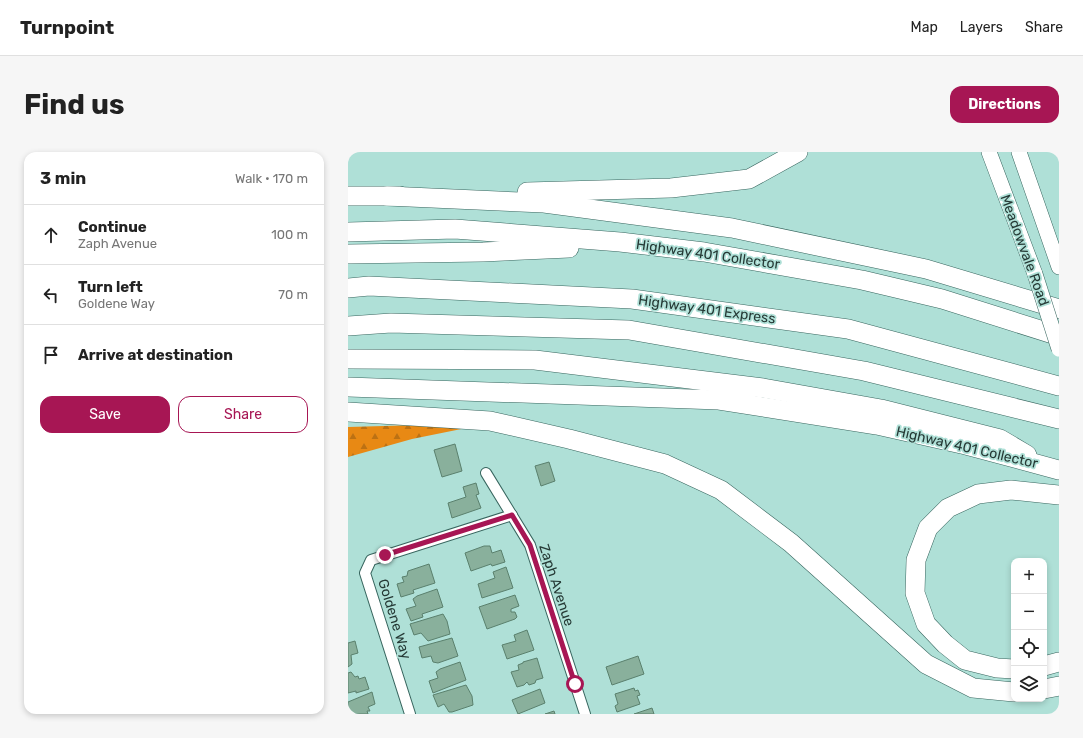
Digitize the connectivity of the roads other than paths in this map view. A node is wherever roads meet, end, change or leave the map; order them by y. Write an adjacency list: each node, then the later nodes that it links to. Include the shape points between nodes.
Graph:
1 (798, 152): 5 (highway, via 749,179 671,188)
2 (989, 152): 14 (main road, Meadowvale Road, bridge, via 1035,274)
3 (1019, 152): 9 (main road, Meadowvale Road)
4 (348, 196): 5 (highway)
5 (387, 196): 11 (highway, via 544,204 732,228 926,269)
6 (348, 232): 7 (highway, Highway 401 Collector, via 455,229)
7 (620, 242): 8 (highway, via 560,249); 13 (highway, Highway 401 Collector, via 704,252 862,280 942,299)
8 (348, 254)
9 (1059, 267)
10 (348, 288): 16 (highway, Highway 401 Express, via 368,286 632,299 848,329)
11 (1059, 309)
12 (348, 326): 19 (highway, via 391,323 629,330 864,371)
13 (1059, 336)
14 (1059, 349)
15 (348, 359): 20 (highway, via 535,360 763,388 881,409 1000,439)
16 (1059, 386)
17 (348, 387): 20 (highway, Highway 401 Collector, via 719,400 877,425)
18 (348, 412): 29 (highway, via 490,421 665,464 721,490 791,543 926,664 973,688)
19 (1059, 418)
20 (1052, 468)
21 (486, 473): 23 (street, Zaph Avenue)
22 (1059, 495): 26 (highway, via 1011,490 978,494 948,508 928,528 916,560 915,593 926,624 965,660)
23 (512, 515): 30 (street, Goldene Way, via 371,560 365,573); 31 (street, Zaph Avenue, via 530,545)
24 (1059, 662): 25 (highway)
25 (1047, 665)
26 (1011, 669)
27 (1059, 686): 28 (highway)
28 (1047, 688)
29 (1011, 692)
30 (410, 714)
31 (585, 714)

